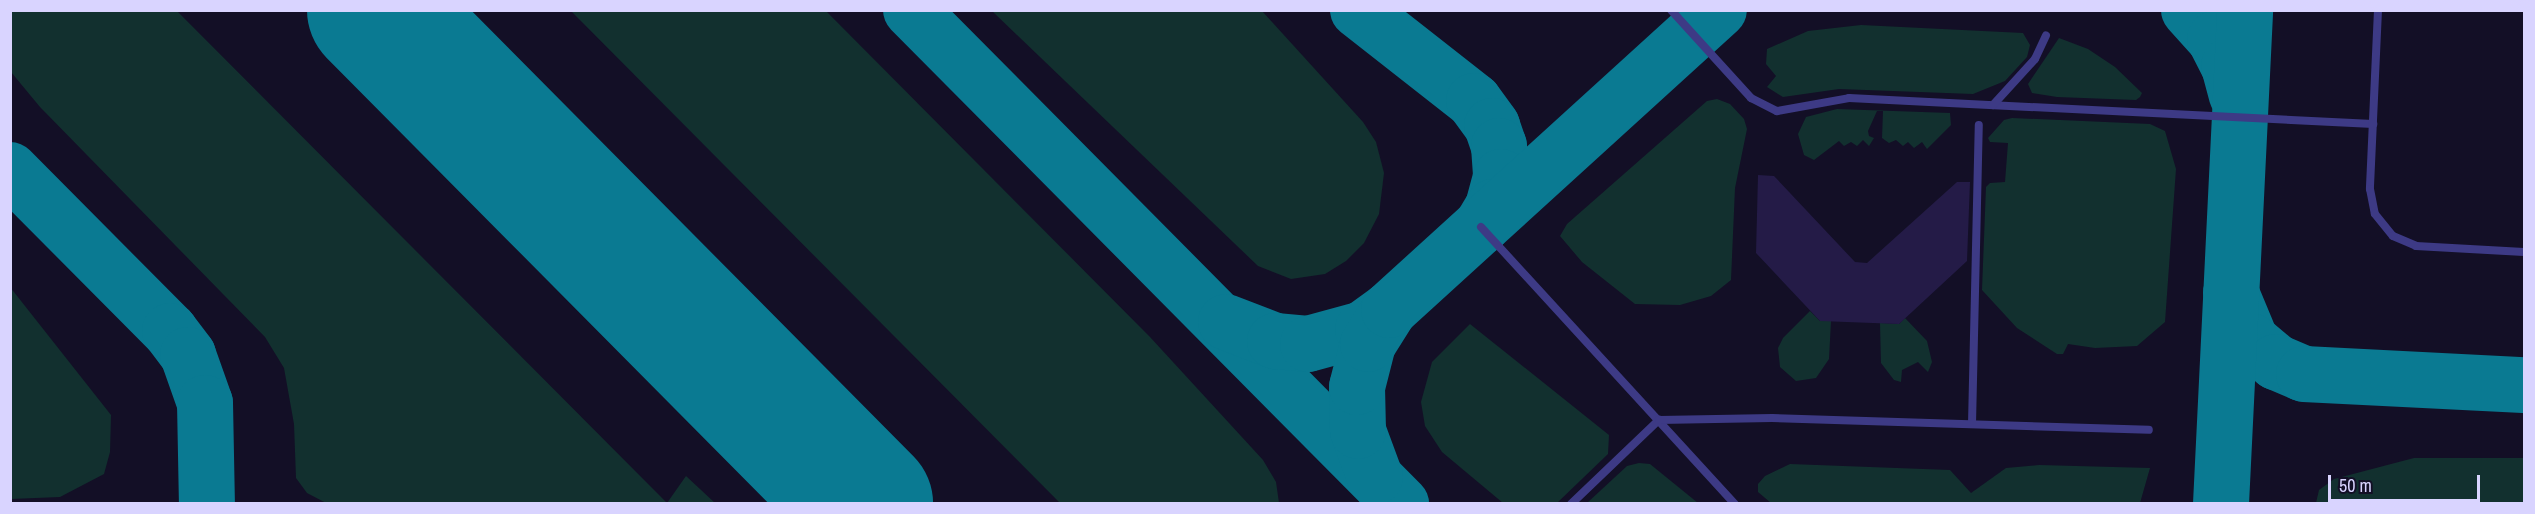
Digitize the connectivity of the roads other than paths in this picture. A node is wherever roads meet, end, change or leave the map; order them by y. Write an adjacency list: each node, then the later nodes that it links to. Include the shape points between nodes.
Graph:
1 (1671, 10): 4 (lane, via 1751,98 1766,108 1783,111 1849,98)
2 (2378, 10): 5 (lane)
3 (2046, 35): 4 (lane, via 2035,59)
4 (1993, 105): 5 (lane)
5 (2373, 124): 8 (lane, via 2371,206 2393,236 2424,247)
6 (1979, 125): 10 (lane)
7 (1481, 227): 9 (lane)
8 (2524, 252)
9 (1659, 420): 10 (lane, via 1772,418); 12 (lane); 13 (lane)
10 (1972, 424): 11 (lane)
11 (2149, 430)
12 (1571, 504)
13 (1735, 504)

